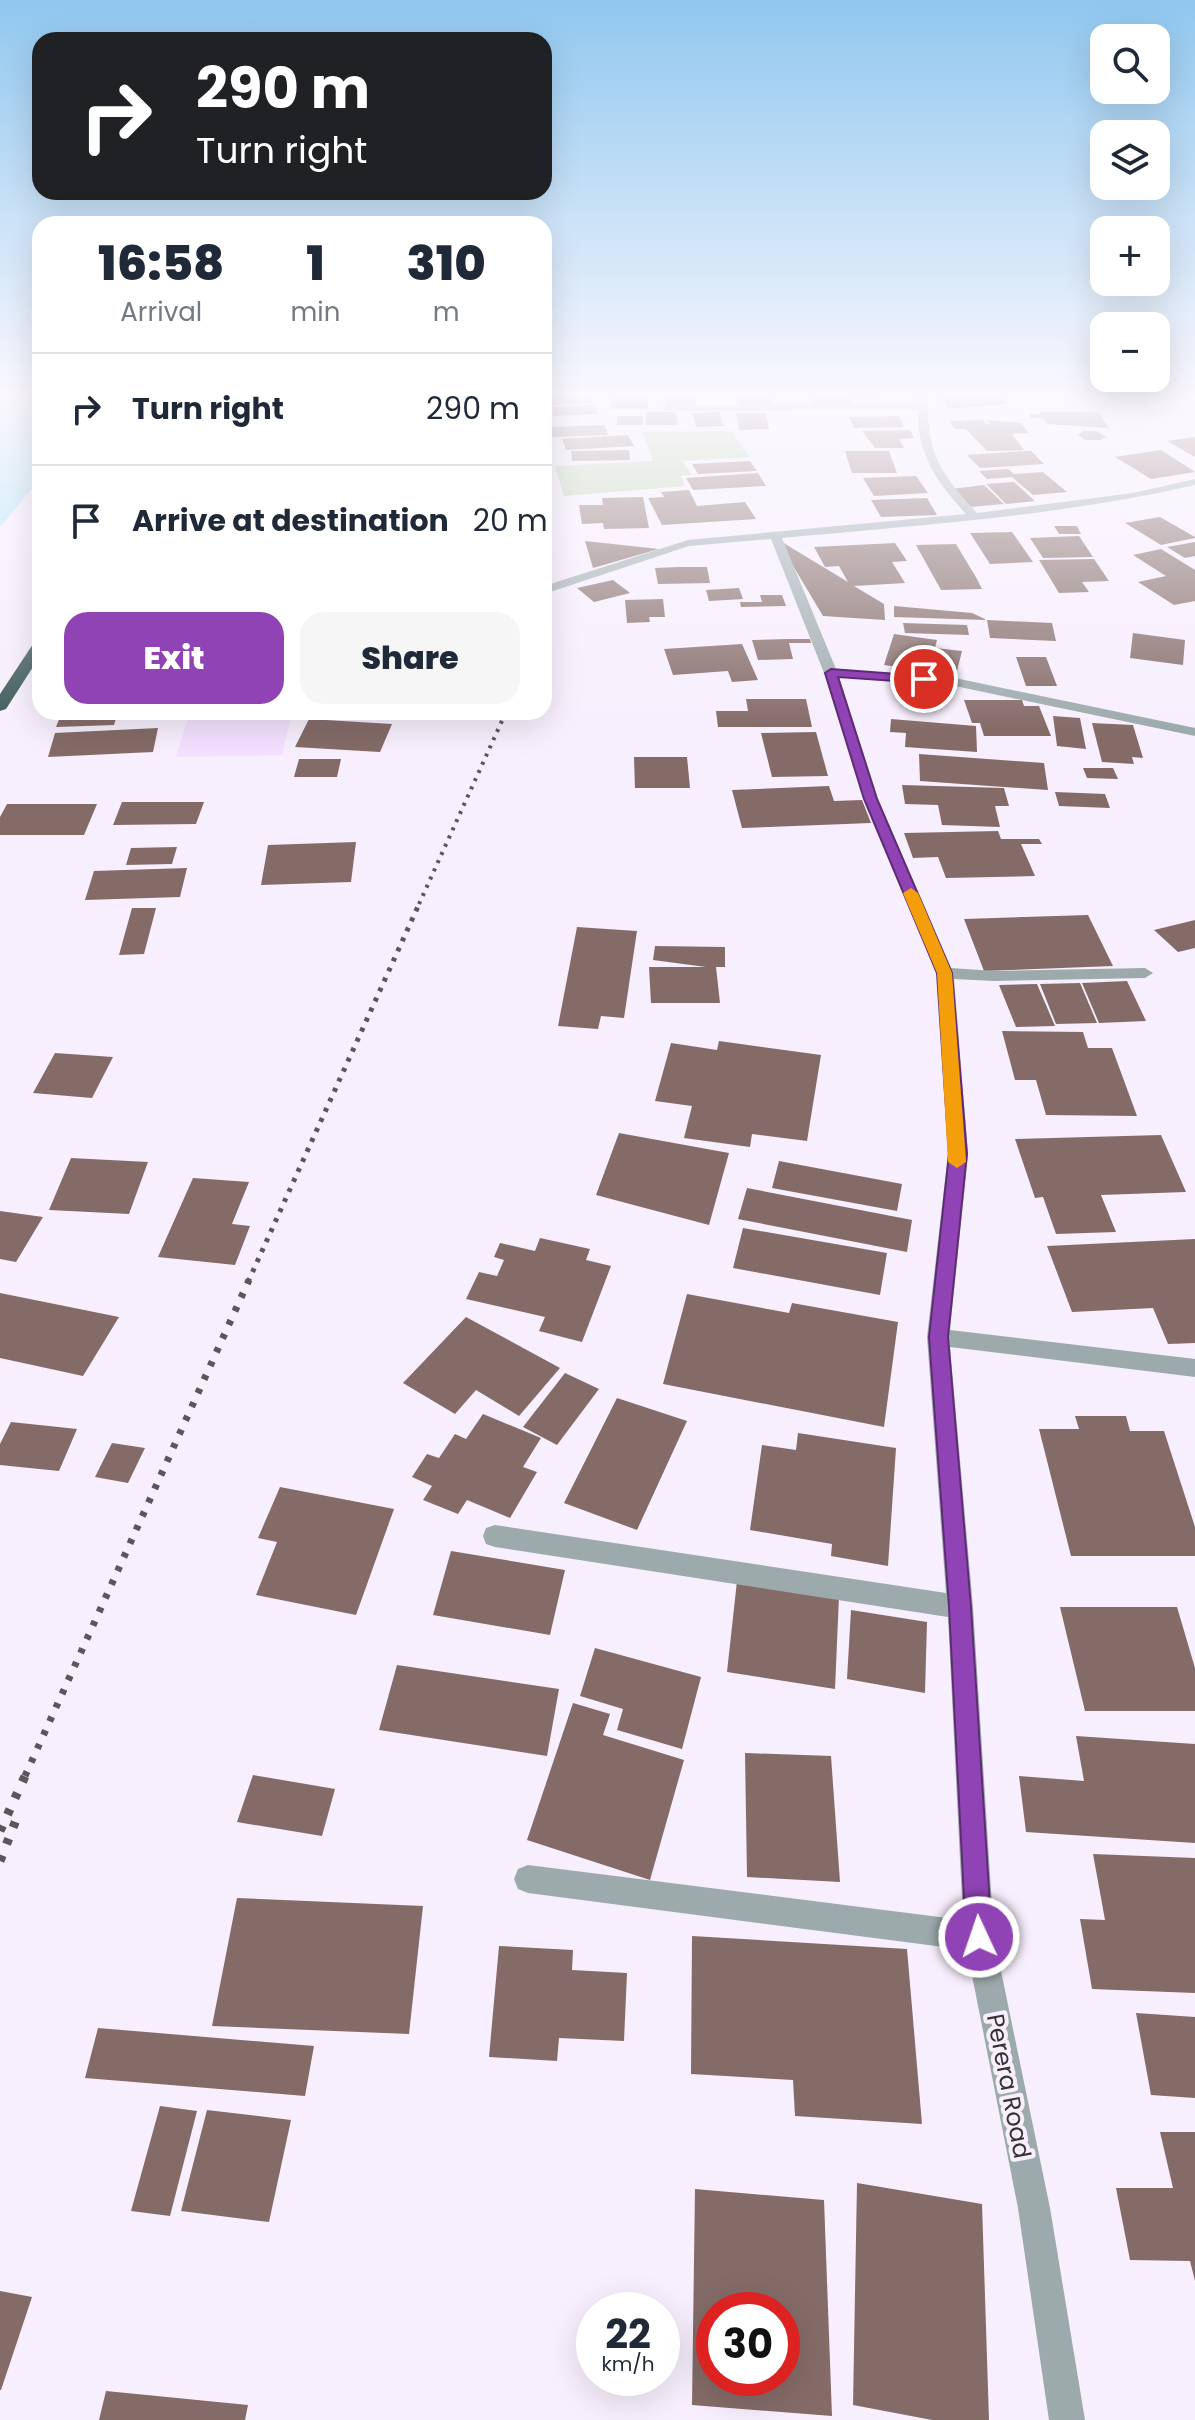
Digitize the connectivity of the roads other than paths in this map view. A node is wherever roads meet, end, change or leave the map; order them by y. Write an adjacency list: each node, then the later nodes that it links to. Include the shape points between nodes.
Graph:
1 (963, 505): 3 (street)
2 (1065, 505): 3 (street)
3 (974, 517): 4 (street)
4 (776, 536): 5 (street, via 688,543); 7 (street, Perera Road)
5 (552, 587)
6 (32, 656): 8 (highway)
7 (831, 673): 9 (street, via 955,682); 10 (street, Perera Road, via 871,799)
8 (0, 706)
9 (1195, 732)
10 (945, 973): 11 (street); 12 (street, Perera Road, via 958,1154)
11 (1145, 973)
12 (938, 1337): 13 (street); 15 (street, Perera Road)
13 (1195, 1368)
14 (495, 1536): 15 (street)
15 (960, 1607): 17 (street, Perera Road)
16 (528, 1879): 17 (street)
17 (979, 1937): 18 (street, Perera Road, via 1034,2208)
18 (1067, 2420)

